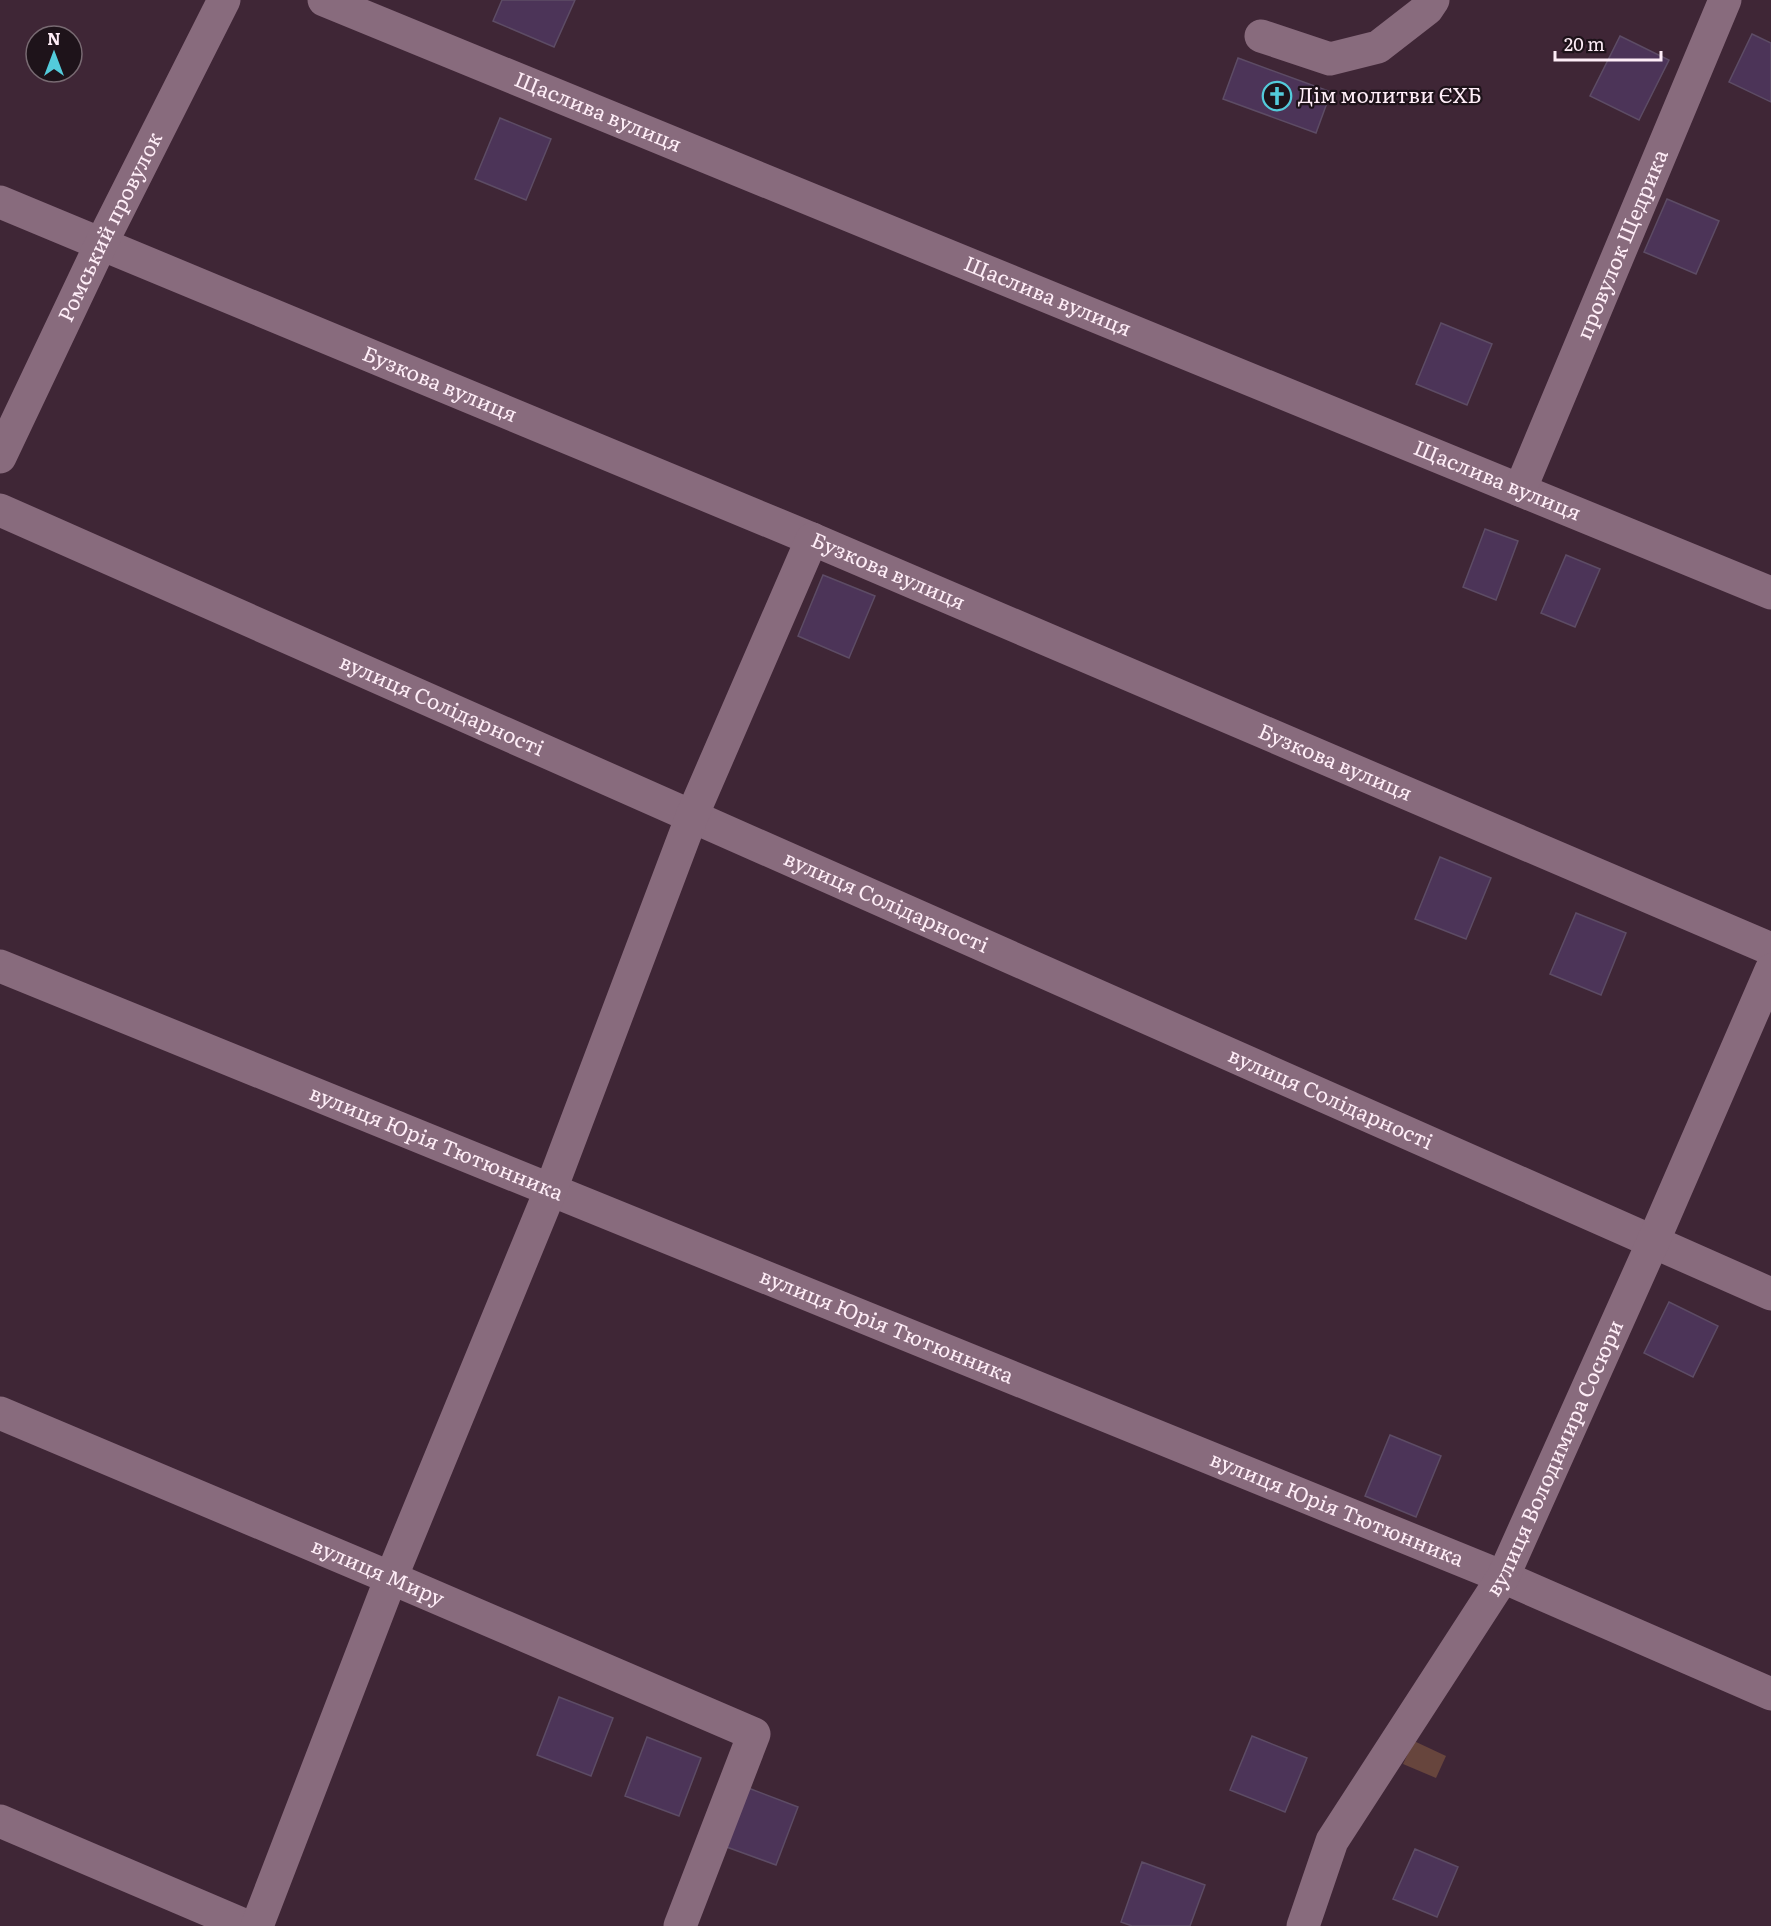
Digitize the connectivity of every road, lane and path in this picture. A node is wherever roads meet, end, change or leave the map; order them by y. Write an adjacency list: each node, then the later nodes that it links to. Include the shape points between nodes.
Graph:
1 (224, 0): 7 (street, Ромський провулок)
2 (324, 0): 9 (street, Щаслива вулиця)
3 (1432, 0): 5 (street, via 1427,9 1378,47 1330,59)
4 (1725, 0): 9 (street, провулок Щедрика)
5 (1261, 36)
6 (0, 202): 7 (street, Бузкова вулиця)
7 (101, 244): 8 (street, Ромський провулок); 11 (street, Бузкова вулиця)
8 (0, 457)
9 (1520, 490): 12 (street, Щаслива вулиця)
10 (0, 510): 13 (street, вулиця Солідарності)
11 (812, 538): 13 (street); 14 (street, Бузкова вулиця)
12 (1771, 593)
13 (692, 816): 17 (street); 18 (street, вулиця Солідарності)
14 (1771, 949)
15 (0, 966): 17 (street, вулиця Юрія Тютюнника)
16 (1771, 970): 18 (street, вулиця Володимира Сосюри)
17 (550, 1189): 21 (street, вулиця Юрія Тютюнника); 22 (street)
18 (1653, 1242): 19 (street, вулиця Солідарності); 21 (street, вулиця Володимира Сосюри)
19 (1771, 1294)
20 (0, 1413): 22 (street, вулиця Миру)
21 (1503, 1576): 23 (street, вулиця Юрія Тютюнника); 28 (street, вулиця Володимира Сосюри, via 1332,1841)
22 (391, 1578): 26 (street); 27 (street, вулиця Миру, via 754,1734)
23 (1771, 1694)
24 (0, 1821): 25 (street)
25 (246, 1926)
26 (257, 1926)
27 (680, 1926)
28 (1303, 1926)

